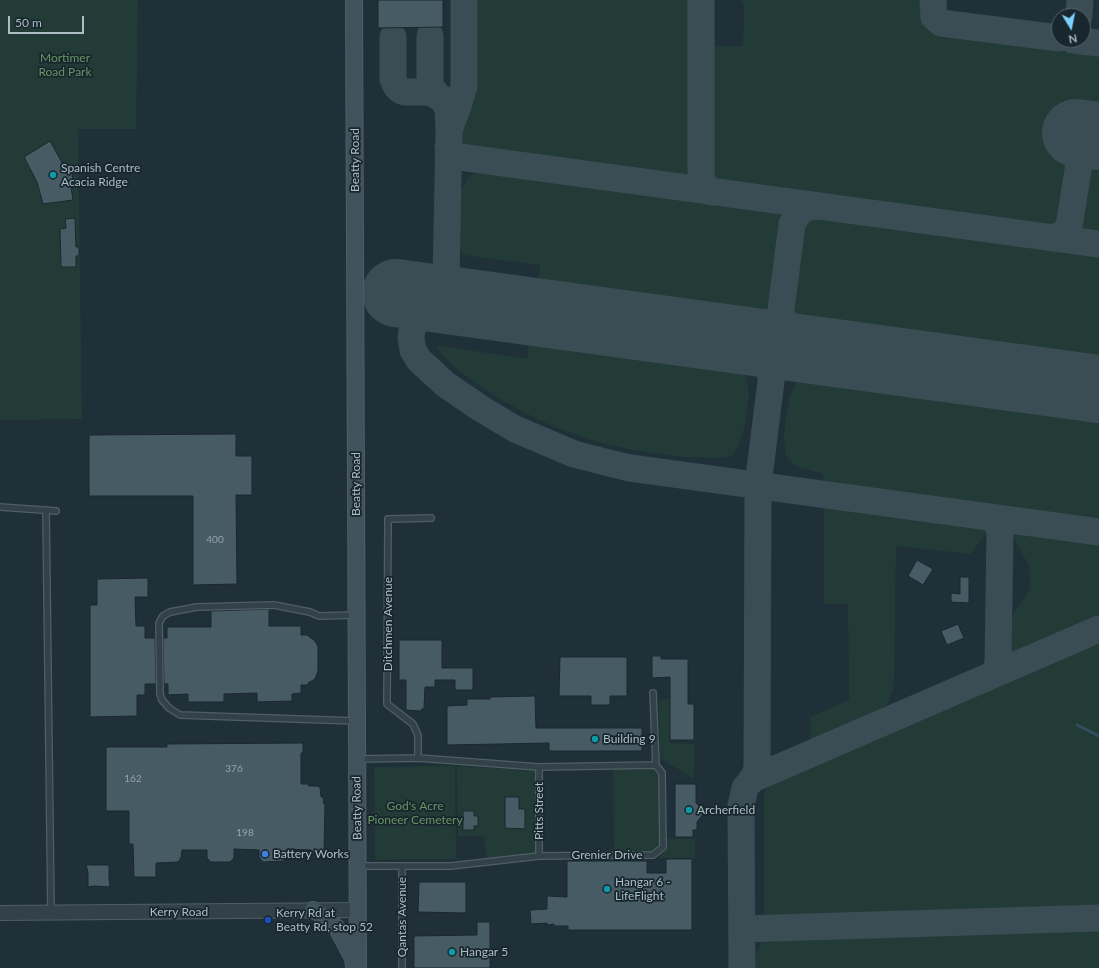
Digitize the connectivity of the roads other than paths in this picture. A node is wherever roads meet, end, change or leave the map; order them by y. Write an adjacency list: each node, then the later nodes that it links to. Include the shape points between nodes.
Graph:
1 (354, 0): 6 (main road, Beatty Road)
2 (0, 507): 3 (lane)
3 (46, 510): 4 (lane); 18 (lane)
4 (56, 511)
5 (431, 518): 9 (lane, Ditchmen Avenue, via 388,519 387,704 413,724 418,736)
6 (357, 616): 8 (main road, Beatty Road); 8 (lane, via 319,616 274,605 197,607 170,612 163,616 159,623 160,694 169,708 180,715)
7 (653, 693): 11 (lane)
8 (357, 721): 10 (main road, Beatty Road)
9 (418, 758): 10 (lane); 12 (lane)
10 (357, 759): 14 (main road, Beatty Road)
11 (656, 765): 12 (lane); 13 (lane, Grenier Drive, via 662,773 663,847 653,855)
12 (539, 767): 13 (lane, Pitts Street)
13 (539, 856): 15 (lane, Grenier Drive, via 451,866)
14 (358, 866): 15 (lane, Grenier Drive); 17 (main road, Beatty Road)
15 (402, 866): 22 (lane, Qantas Avenue)
16 (313, 910): 17 (street, Kerry Road); 18 (street, Kerry Road); 20 (main road, via 337,928 353,958)
17 (358, 910): 21 (main road, Beatty Road)
18 (51, 912): 19 (street, Kerry Road)
19 (0, 913)
20 (354, 968)
21 (358, 968)
22 (402, 968)

